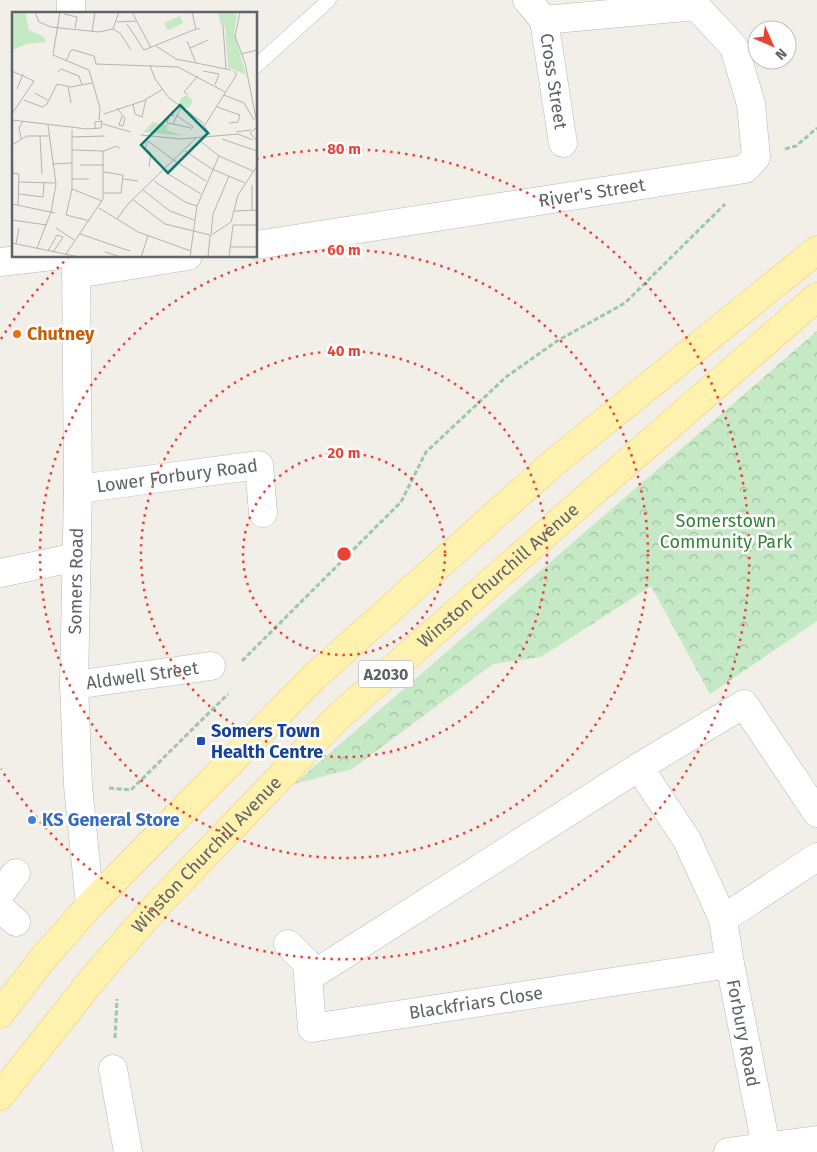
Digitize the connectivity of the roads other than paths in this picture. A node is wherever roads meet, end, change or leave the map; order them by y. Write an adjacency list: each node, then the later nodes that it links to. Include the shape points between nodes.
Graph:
1 (329, 0): 3 (lane)
2 (535, 10): 4 (street, Cross Street); 5 (street, River's Street, via 696,6 734,47 751,104 756,158 745,169)
3 (258, 64)
4 (563, 143)
5 (258, 246)
6 (817, 250): 21 (main road, A2030, via 552,464 314,677)
7 (35, 258): 9 (street)
8 (163, 258): 10 (street)
9 (0, 262)
10 (76, 265): 12 (street, Somers Road)
11 (817, 297): 28 (main road, Winston Churchill Avenue / A2030, via 338,717 161,901 96,975)
12 (78, 489): 13 (street, Lower Forbury Road, via 259,465); 14 (street, Somers Road)
13 (263, 513)
14 (77, 557): 15 (street); 17 (street, Somers Road)
15 (0, 573)
16 (211, 666): 17 (street, Aldwell Street)
17 (74, 685): 21 (street, Somers Road, via 78,786)
18 (640, 767): 19 (street, via 744,704); 22 (street, Forbury Road, via 687,840); 25 (street)
19 (817, 813)
20 (817, 857): 22 (street)
21 (90, 904): 26 (main road, A2030, via 40,961)
22 (724, 919): 24 (street, Forbury Road)
23 (288, 944): 25 (street, Blackfriars Close, via 307,963)
24 (730, 964): 25 (street, Blackfriars Close, via 312,1028); 30 (street, Forbury Road)
25 (309, 977)
26 (0, 1014)
27 (113, 1069): 31 (street)
28 (0, 1096)
29 (817, 1140): 30 (street)
30 (766, 1146): 32 (street)
31 (128, 1152)
32 (728, 1152)

